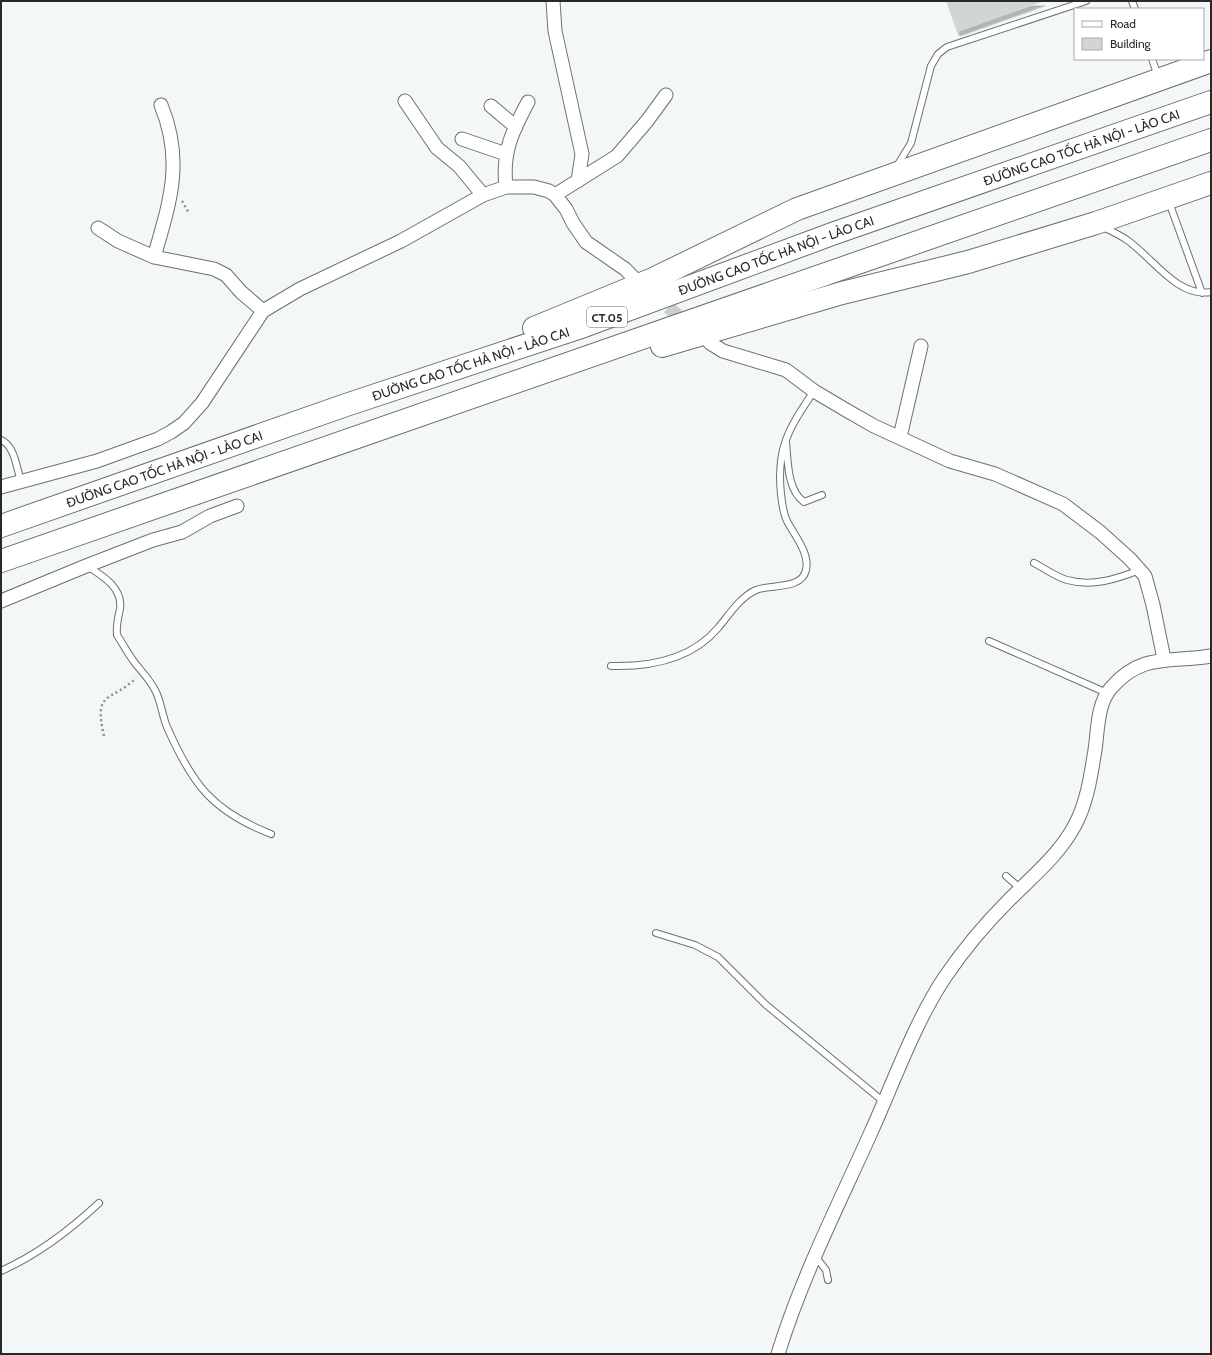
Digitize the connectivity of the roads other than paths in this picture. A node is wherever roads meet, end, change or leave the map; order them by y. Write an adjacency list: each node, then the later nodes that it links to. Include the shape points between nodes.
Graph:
1 (553, 1): 16 (street, via 555,31 582,154)
2 (1086, 1): 15 (lane, via 947,47 938,54 931,66 911,143)
3 (1211, 61): 4 (highway)
4 (1156, 69): 15 (highway)
5 (666, 95): 16 (street, via 617,156)
6 (405, 100): 19 (street, via 437,148 459,166)
7 (528, 102): 11 (street)
8 (1211, 102): 33 (highway, ĐƯỜNG CAO TỐC HÀ NỘI - LÀO CAI / CT.05, via 832,234 584,326)
9 (161, 105): 24 (street, via 170,127 173,165 170,200)
10 (492, 106): 11 (street)
11 (516, 127): 14 (street, via 509,140)
12 (462, 139): 14 (street)
13 (1211, 140): 31 (highway, CT.05)
14 (506, 154): 18 (street)
15 (892, 173): 33 (highway, via 796,209 653,279)
16 (578, 181): 20 (street)
17 (1211, 183): 21 (highway)
18 (506, 187): 19 (street); 20 (street, via 534,187 549,190)
19 (482, 195): 28 (street, via 400,241 300,289)
20 (555, 195): 25 (street, via 586,242)
21 (1167, 198): 22 (highway); 27 (lane)
22 (1096, 223): 27 (lane, via 1127,240 1177,283); 31 (highway, via 968,262 842,293 693,338)
23 (98, 228): 24 (street, via 118,241)
24 (154, 257): 28 (street, via 214,269 226,276)
25 (635, 279)
26 (1211, 292): 27 (lane)
27 (1202, 293)
28 (263, 311): 37 (street, via 214,386 184,423 158,440 97,461)
29 (710, 343): 32 (street, via 723,351 786,370)
30 (921, 346): 34 (street)
31 (515, 383): 42 (highway, CT.05)
32 (814, 391): 34 (street, via 874,426); 36 (lane, via 797,416)
33 (346, 405): 41 (highway, ĐƯỜNG CAO TỐC HÀ NỘI - LÀO CAI / CT.05)
34 (900, 437): 45 (street, via 950,461 995,474 1064,504 1100,532)
35 (1, 440): 37 (lane, via 7,443 12,452)
36 (786, 440): 39 (lane, via 788,469 798,498 804,502); 50 (lane, via 781,450 780,462 782,505 785,519 804,552 807,563 805,575 789,585 756,590 740,601 706,640 681,654 656,664)
37 (21, 481): 38 (street)
38 (1, 487)
39 (822, 495)
40 (237, 506): 44 (street, via 210,516 176,535 153,540)
41 (1, 526)
42 (1, 561)
43 (1034, 563): 45 (lane, via 1067,580 1094,583 1114,580)
44 (86, 566): 46 (street); 52 (lane, via 107,580 117,592 120,599 117,635 155,690 168,729 193,778 217,805 246,825)
45 (1140, 570): 49 (street, via 1149,586)
46 (1, 601)
47 (989, 641): 51 (lane)
48 (1211, 656): 49 (street, via 1197,659)
49 (1164, 659): 51 (street, via 1143,664 1112,686)
50 (611, 666)
51 (1107, 693): 54 (street, via 1098,722 1087,789 1076,823 1058,850)
52 (271, 834)
53 (1006, 876): 54 (lane)
54 (1021, 889): 56 (street, via 988,923 945,977)
55 (656, 933): 56 (lane, via 695,945 718,957 765,1004)
56 (884, 1102): 58 (street)
57 (99, 1203): 59 (lane, via 36,1252)
58 (814, 1254): 60 (lane, via 826,1270); 61 (street)
59 (1, 1271)
60 (828, 1280)
61 (778, 1354)

